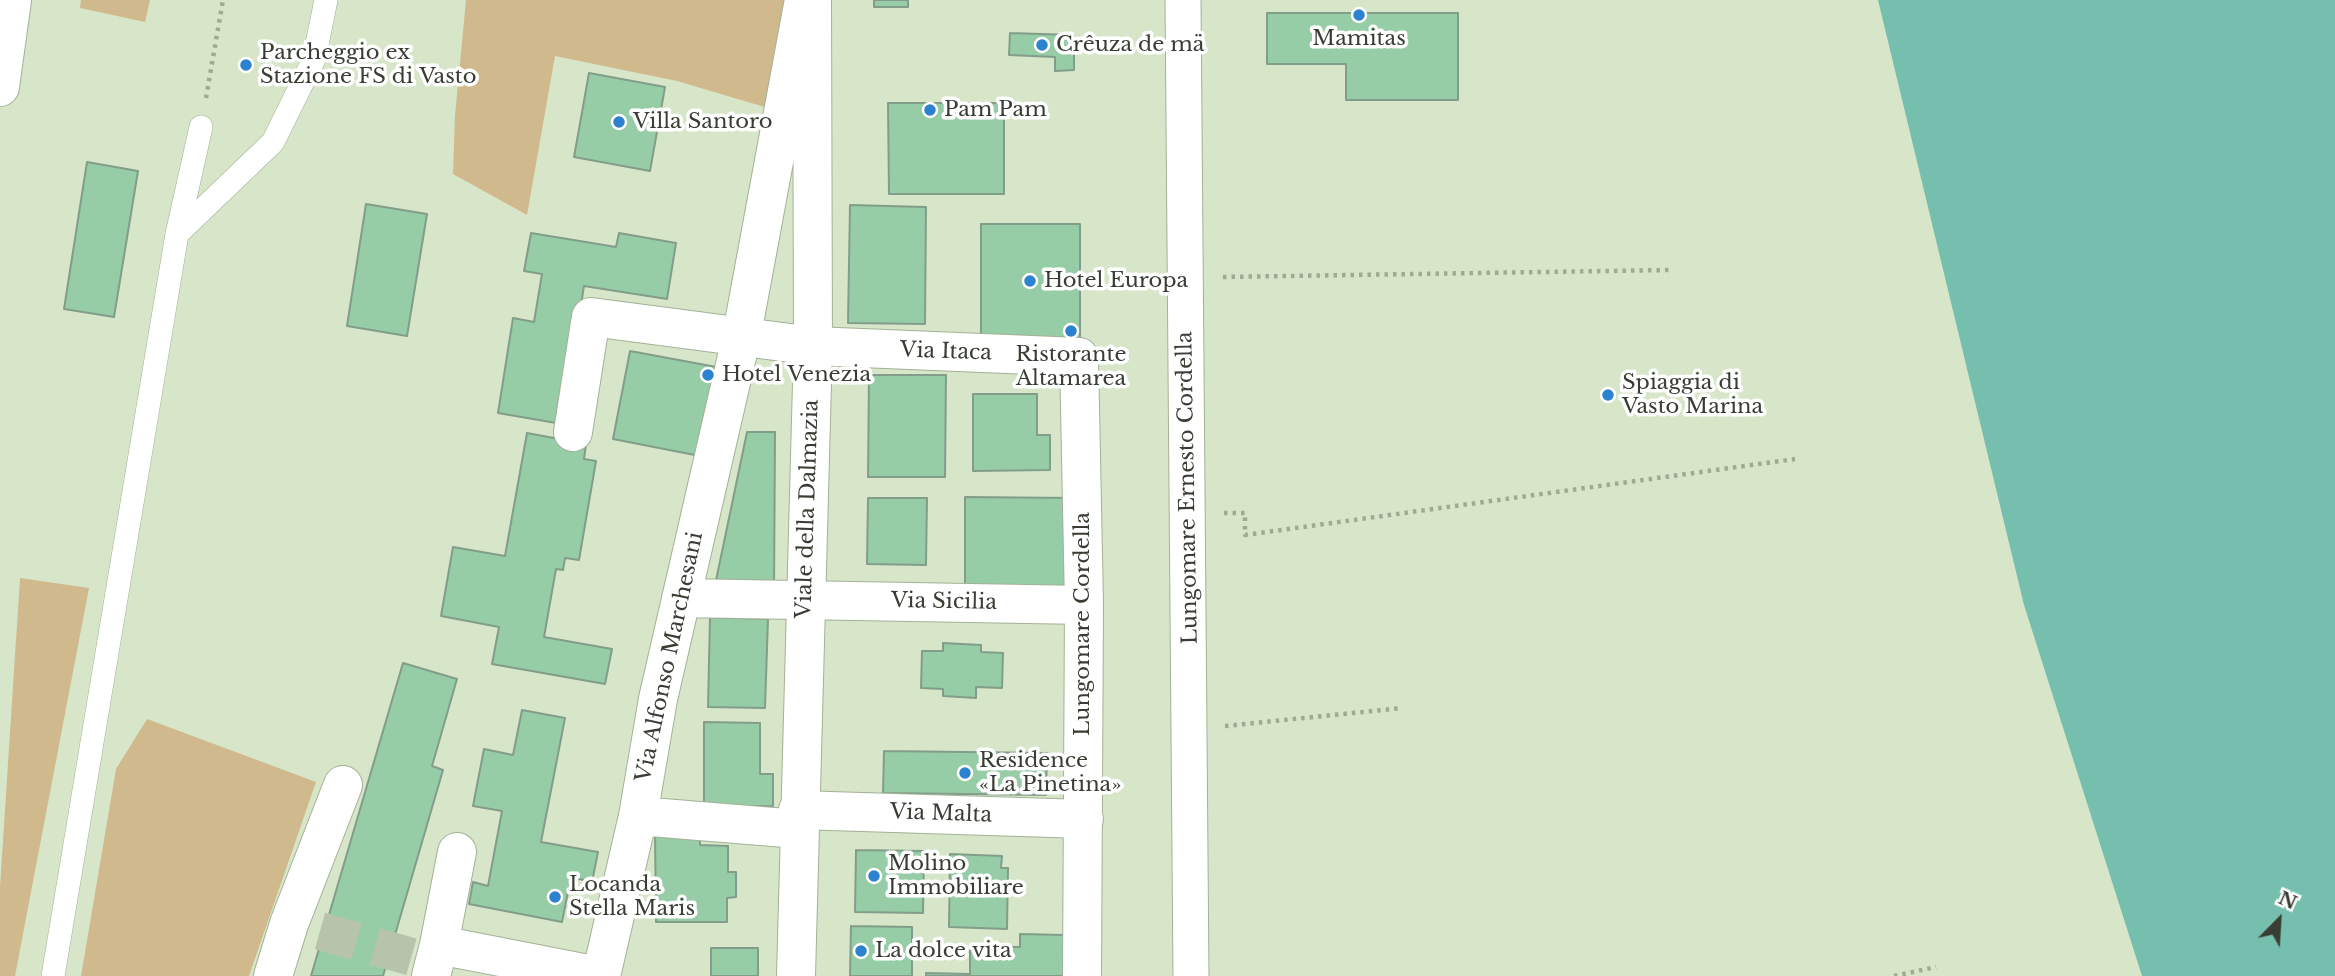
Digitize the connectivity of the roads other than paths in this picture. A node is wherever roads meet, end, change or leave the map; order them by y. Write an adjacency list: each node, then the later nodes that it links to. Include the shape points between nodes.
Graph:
1 (12, 0): 6 (street)
2 (326, 0): 8 (lane, via 314,59 273,142)
3 (804, 0): 9 (street, Via Alfonso Marchesani)
4 (812, 0): 10 (street, Viale della Dalmazia)
5 (1183, 0): 27 (street, Lungomare Ernesto Cordella)
6 (0, 88)
7 (201, 127): 8 (lane)
8 (177, 234): 22 (lane)
9 (741, 338): 10 (street); 12 (street, via 591,317); 13 (street, Via Alfonso Marchesani)
10 (813, 346): 11 (street, Via Itaca); 14 (street, Viale della Dalmazia)
11 (1079, 357): 15 (street, Lungomare Cordella)
12 (573, 432)
13 (681, 597): 14 (street, Via Sicilia); 17 (street, Via Alfonso Marchesani)
14 (805, 598): 15 (street, Via Sicilia); 18 (street, Viale della Dalmazia)
15 (1084, 605): 19 (street, Lungomare Cordella)
16 (343, 785): 23 (street, via 304,928)
17 (638, 816): 18 (street, Via Malta); 24 (street, Via Alfonso Marchesani)
18 (798, 819): 19 (street, Via Malta); 25 (street, Viale della Dalmazia)
19 (1084, 819): 26 (street, Lungomare Cordella)
20 (457, 852): 21 (street)
21 (429, 961): 24 (street)
22 (53, 976)
23 (273, 976)
24 (600, 976)
25 (796, 976)
26 (1082, 976)
27 (1191, 976)

